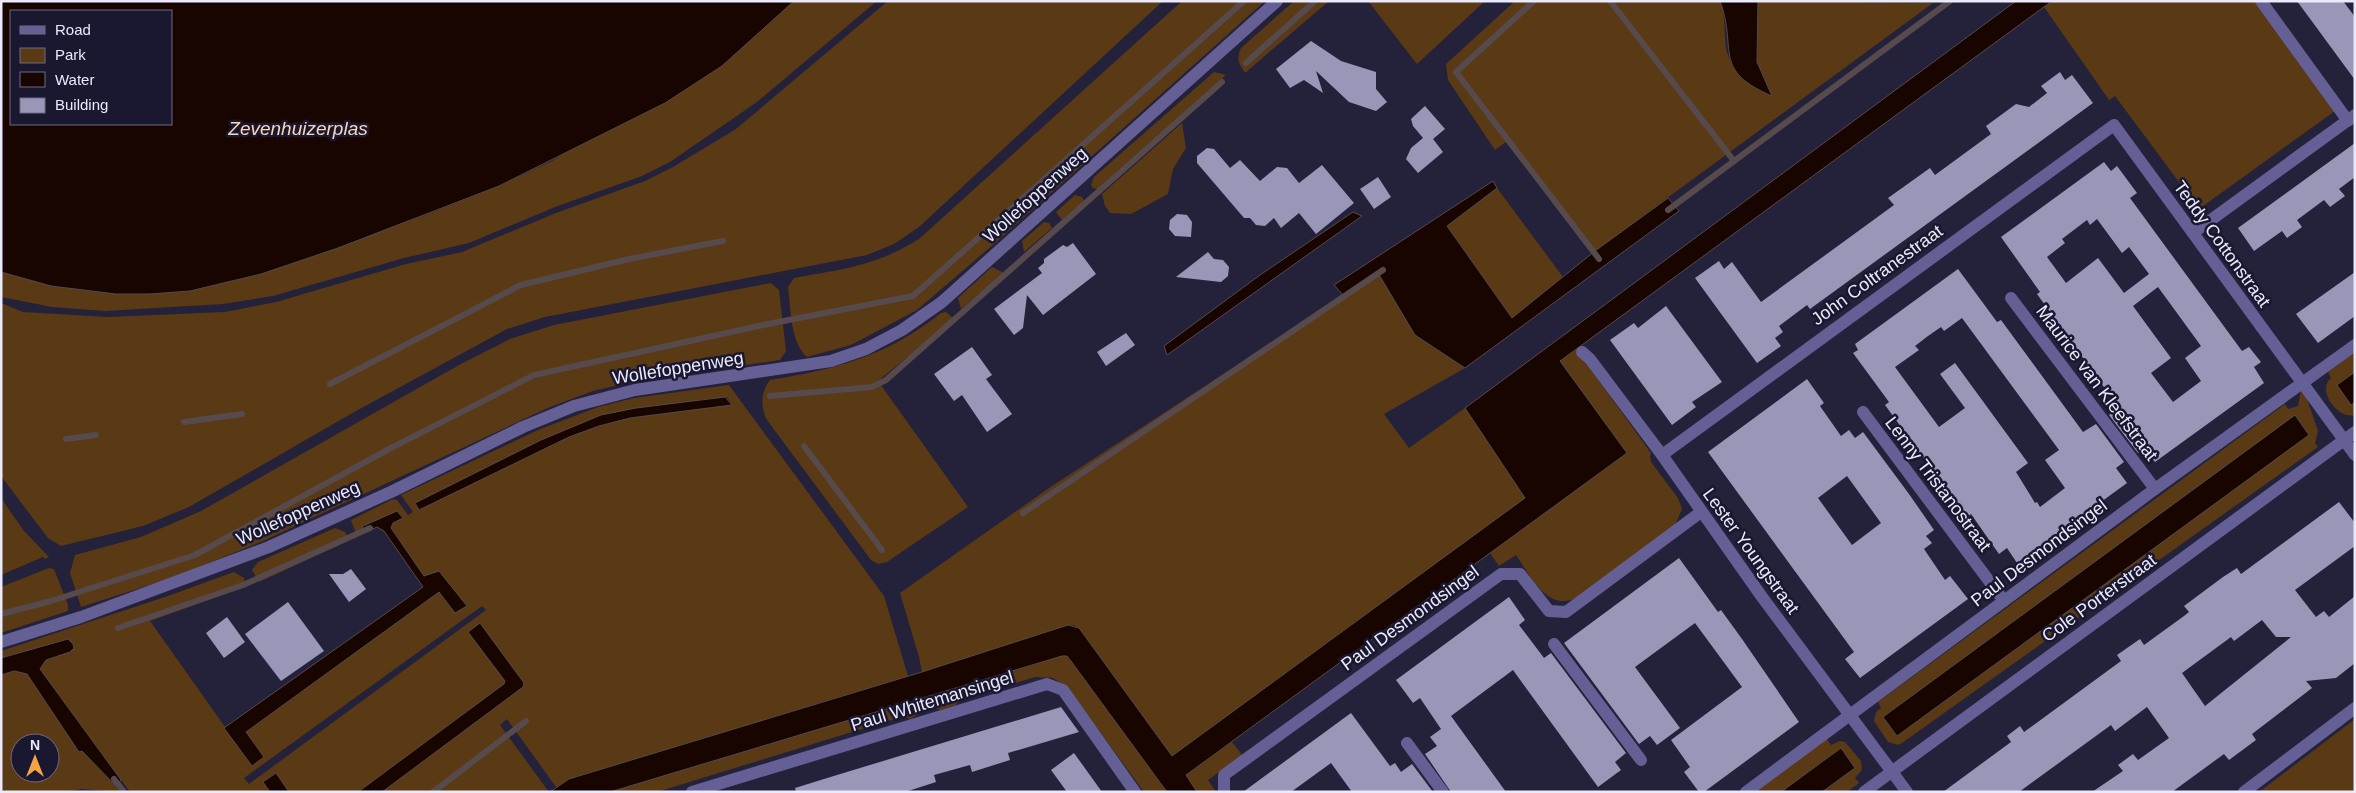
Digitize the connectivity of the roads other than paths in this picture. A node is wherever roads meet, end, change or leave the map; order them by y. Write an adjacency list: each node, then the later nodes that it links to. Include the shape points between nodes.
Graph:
1 (1277, 1): 18 (street, Wollefoppenweg, via 942,302 902,330 866,349 830,361 635,390 574,406 523,426 393,491 269,547 81,617)
2 (2261, 1): 3 (street)
3 (2351, 118): 5 (street)
4 (2114, 125): 5 (street, Teddy Cottonstraat); 13 (street, John Coltranestraat)
5 (2193, 233): 9 (street, Teddy Cottonstraat)
6 (2011, 298): 15 (street, Maurice van Kleefstraat)
7 (2355, 345): 9 (street, Paul Desmondsingel)
8 (1582, 352): 13 (street, Lester Youngstraat)
9 (2302, 384): 12 (street, Teddy Cottonstraat); 15 (street, Paul Desmondsingel)
10 (1863, 412): 17 (street, Lenny Tristanostraat)
11 (2355, 432): 12 (street, Cole Porterstraat)
12 (2344, 440): 14 (street, Teddy Cottonstraat); 24 (street, Cole Porterstraat)
13 (1662, 455): 16 (street, Lester Youngstraat)
14 (2355, 455)
15 (2155, 489): 17 (street, Paul Desmondsingel)
16 (1701, 512): 21 (street, Lester Youngstraat); 27 (street, Paul Desmondsingel, via 1566,612 1549,611 1520,574 1501,574 1224,775)
17 (2004, 602): 21 (street, Paul Desmondsingel)
18 (1, 642)
19 (1554, 644): 23 (street)
20 (2355, 708): 32 (street)
21 (1850, 716): 24 (street, Lester Youngstraat); 29 (street, Paul Desmondsingel)
22 (1407, 743): 28 (street)
23 (1641, 760)
24 (1892, 771): 30 (street, Cole Porterstraat); 31 (street, Lester Youngstraat)
25 (692, 792): 26 (street, Paul Whitemansingel, via 1047,684 1063,690)
26 (1135, 792)
27 (1224, 792)
28 (1443, 792)
29 (1746, 792)
30 (1864, 792)
31 (1907, 792)
32 (2244, 792)

